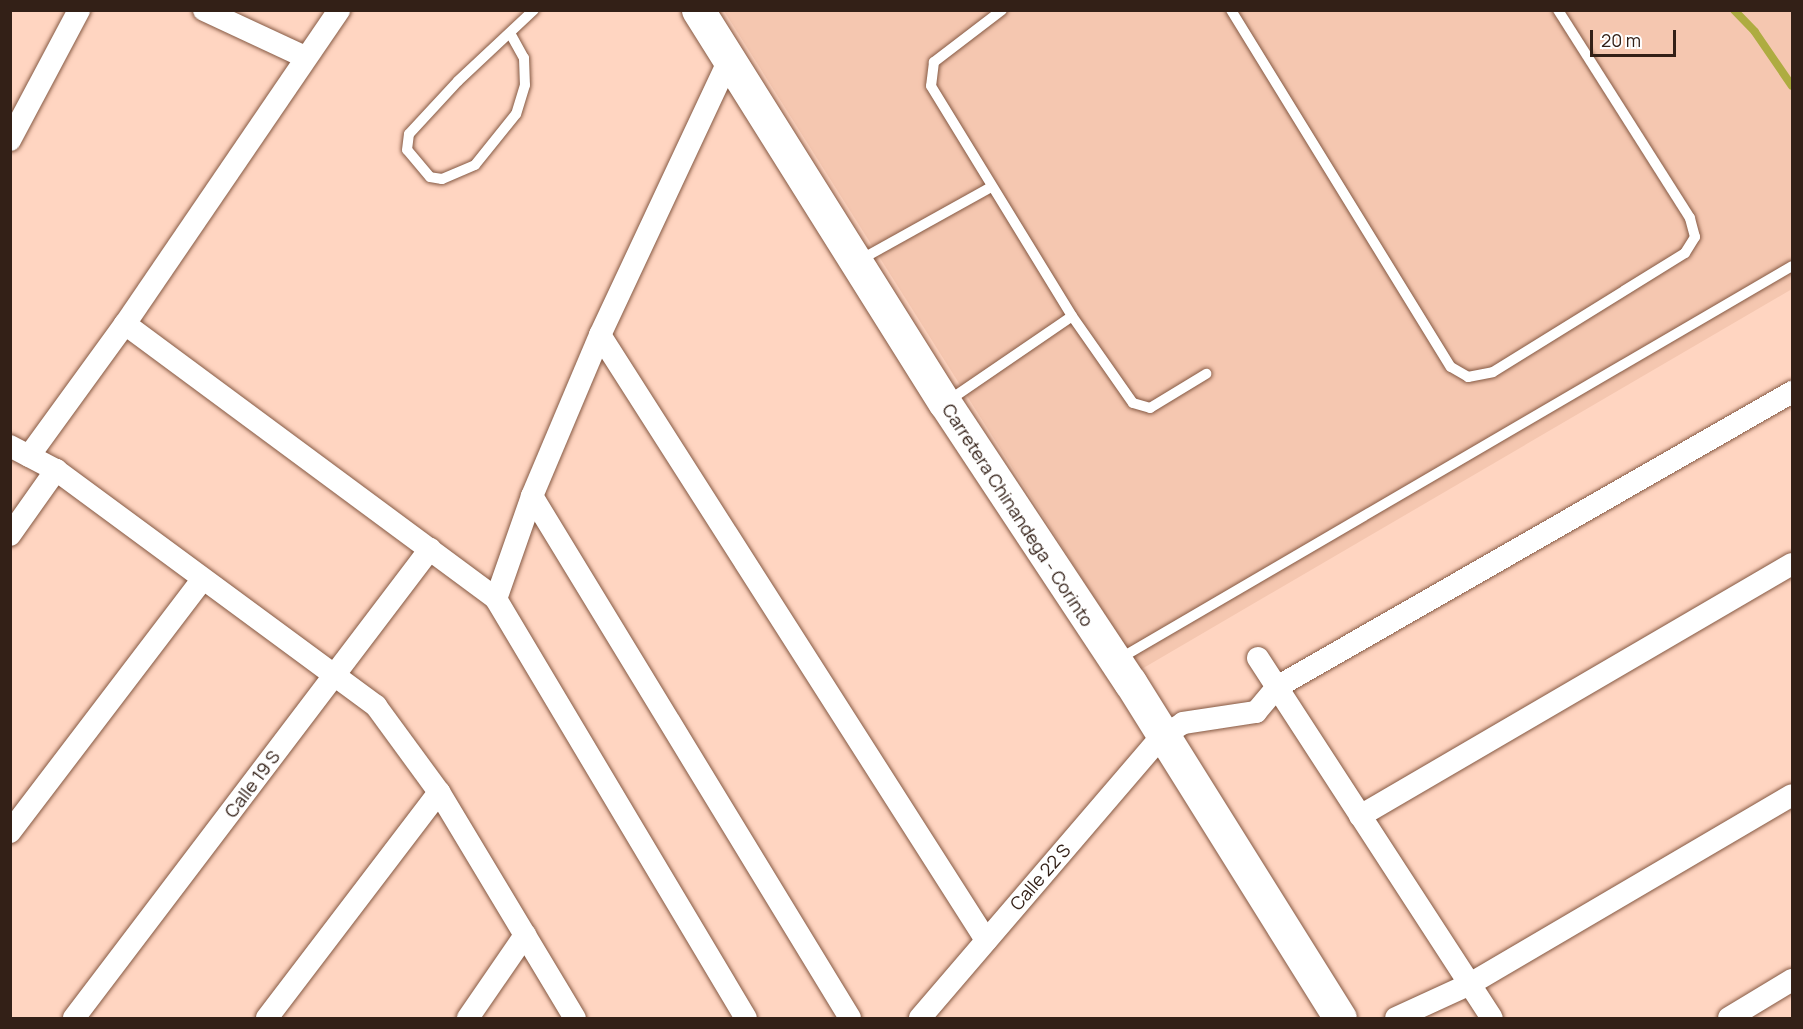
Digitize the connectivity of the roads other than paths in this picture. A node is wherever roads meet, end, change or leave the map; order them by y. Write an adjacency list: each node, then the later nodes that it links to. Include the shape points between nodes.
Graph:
1 (79, 10): 12 (street)
2 (204, 10): 10 (street)
3 (339, 10): 10 (street)
4 (534, 10): 9 (lane)
5 (698, 10): 11 (highway, Carretera Chinandega - Corinto)
6 (1002, 10): 13 (lane, via 934,62 931,86)
7 (1231, 10): 8 (lane, via 1450,367 1468,377 1493,372 1685,253 1695,237 1690,218)
8 (1558, 10)
9 (510, 33): 9 (lane, via 409,134 407,150 430,177 442,178 475,165 516,114 525,85 525,58)
10 (305, 57): 17 (street)
11 (729, 59): 14 (highway, Carretera Chinandega - Corinto); 18 (street)
12 (10, 140)
13 (991, 187): 14 (lane); 16 (lane)
14 (856, 262): 21 (highway, Carretera Chinandega - Corinto)
15 (1792, 266): 31 (lane)
16 (1072, 316): 19 (lane, via 1133,403 1150,408); 21 (lane)
17 (125, 324): 22 (street); 26 (street)
18 (600, 334): 24 (street); 40 (street)
19 (1206, 374)
20 (1792, 392): 33 (street)
21 (945, 403): 31 (highway, Carretera Chinandega - Corinto)
22 (20, 451): 23 (street)
23 (56, 470): 25 (street); 28 (street)
24 (532, 496): 29 (street); 48 (street)
25 (10, 535)
26 (430, 549): 29 (street); 32 (street, Calle 19 S)
27 (1792, 564): 37 (street)
28 (202, 579): 32 (street); 38 (street)
29 (496, 599): 47 (street)
30 (1258, 657): 33 (street)
31 (1114, 662): 34 (highway, Carretera Chinandega - Corinto)
32 (334, 676): 35 (street, via 376,706); 43 (street, Calle 19 S)
33 (1277, 687): 34 (street, Calle 22 S, via 1256,712 1183,723); 37 (street)
34 (1161, 737): 40 (street, Calle 22 S); 50 (highway, Carretera Chinandega - Corinto)
35 (439, 792): 39 (street); 44 (street)
36 (1792, 795): 42 (street)
37 (1360, 816): 42 (street)
38 (10, 832)
39 (525, 935): 45 (street); 46 (street)
40 (986, 940): 49 (street, Calle 22 S)
41 (1792, 980): 53 (street)
42 (1470, 984): 51 (street); 52 (street)
43 (74, 1018)
44 (267, 1018)
45 (468, 1018)
46 (575, 1018)
47 (746, 1018)
48 (850, 1018)
49 (920, 1018)
50 (1340, 1018)
51 (1396, 1018)
52 (1492, 1018)
53 (1729, 1018)

